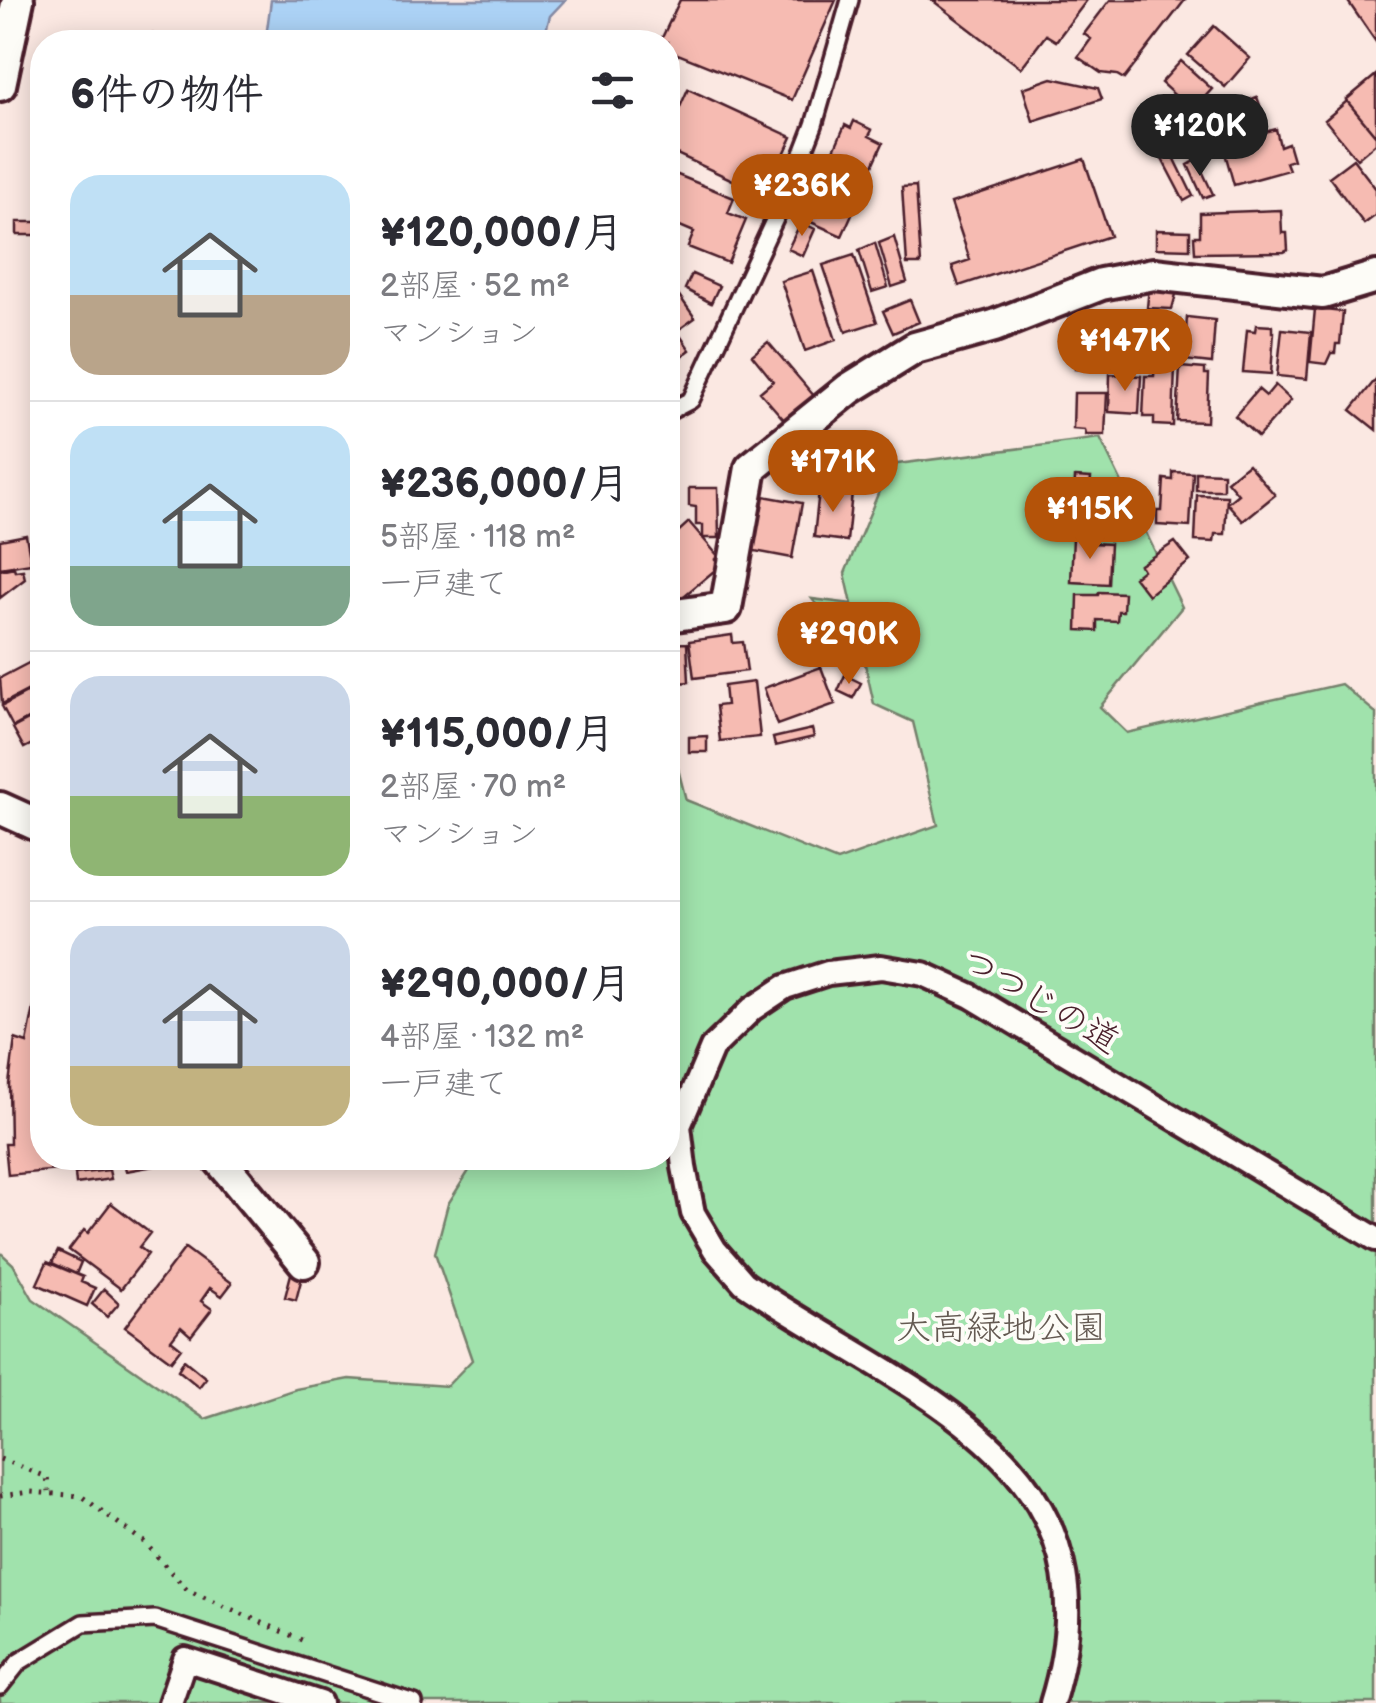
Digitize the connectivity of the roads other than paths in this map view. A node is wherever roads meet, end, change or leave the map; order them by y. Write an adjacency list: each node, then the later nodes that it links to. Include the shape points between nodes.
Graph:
1 (18, 0): 3 (street)
2 (850, 0): 5 (lane, via 792,182 691,400)
3 (0, 85)
4 (1376, 277): 6 (street, via 1323,293 1154,274 1101,284 915,348 850,389 751,468 726,608)
5 (680, 406)
6 (680, 614)
7 (0, 808): 8 (street)
8 (30, 822)
9 (680, 1124): 12 (street, つつじの道, via 712,1048 786,987 880,967 924,974)
10 (680, 1132): 18 (street, つつじの道, via 693,1213 744,1283 968,1424 1025,1480 1054,1536 1067,1597)
11 (228, 1170): 13 (street)
12 (1376, 1239)
13 (304, 1262)
14 (0, 1686): 17 (lane, via 18,1662 83,1623 155,1619)
15 (170, 1703): 16 (street, via 186,1659)
16 (320, 1703)
17 (414, 1703)
18 (1052, 1703)

